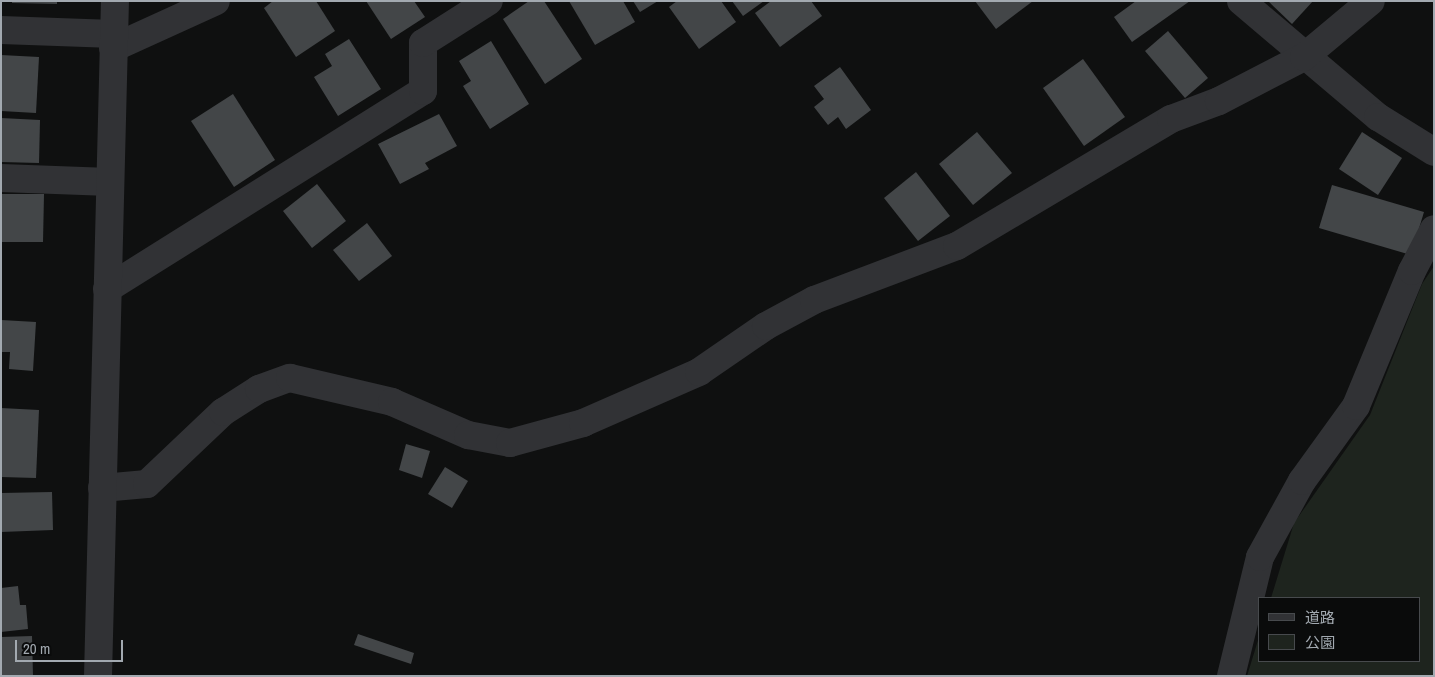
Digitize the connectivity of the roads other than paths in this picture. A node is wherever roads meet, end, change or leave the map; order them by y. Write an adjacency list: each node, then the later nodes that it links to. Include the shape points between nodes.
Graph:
1 (115, 1): 7 (street)
2 (216, 1): 7 (street)
3 (489, 1): 13 (street, via 423,44 423,91)
4 (1242, 1): 8 (street)
5 (1371, 1): 8 (street)
6 (1, 30): 7 (street)
7 (114, 41): 11 (street)
8 (1304, 57): 9 (street, via 1378,117); 14 (street, via 1219,100 1171,119 957,246 814,300 766,326 699,372 583,423 510,443 468,435 392,402 290,378 258,389 223,412 147,484)
9 (1434, 152)
10 (1, 178): 11 (street)
11 (110, 182): 13 (street)
12 (1434, 229): 16 (street, via 1412,271 1356,406 1302,481 1260,557)
13 (106, 289): 14 (street)
14 (102, 488): 15 (street)
15 (98, 676)
16 (1231, 676)

